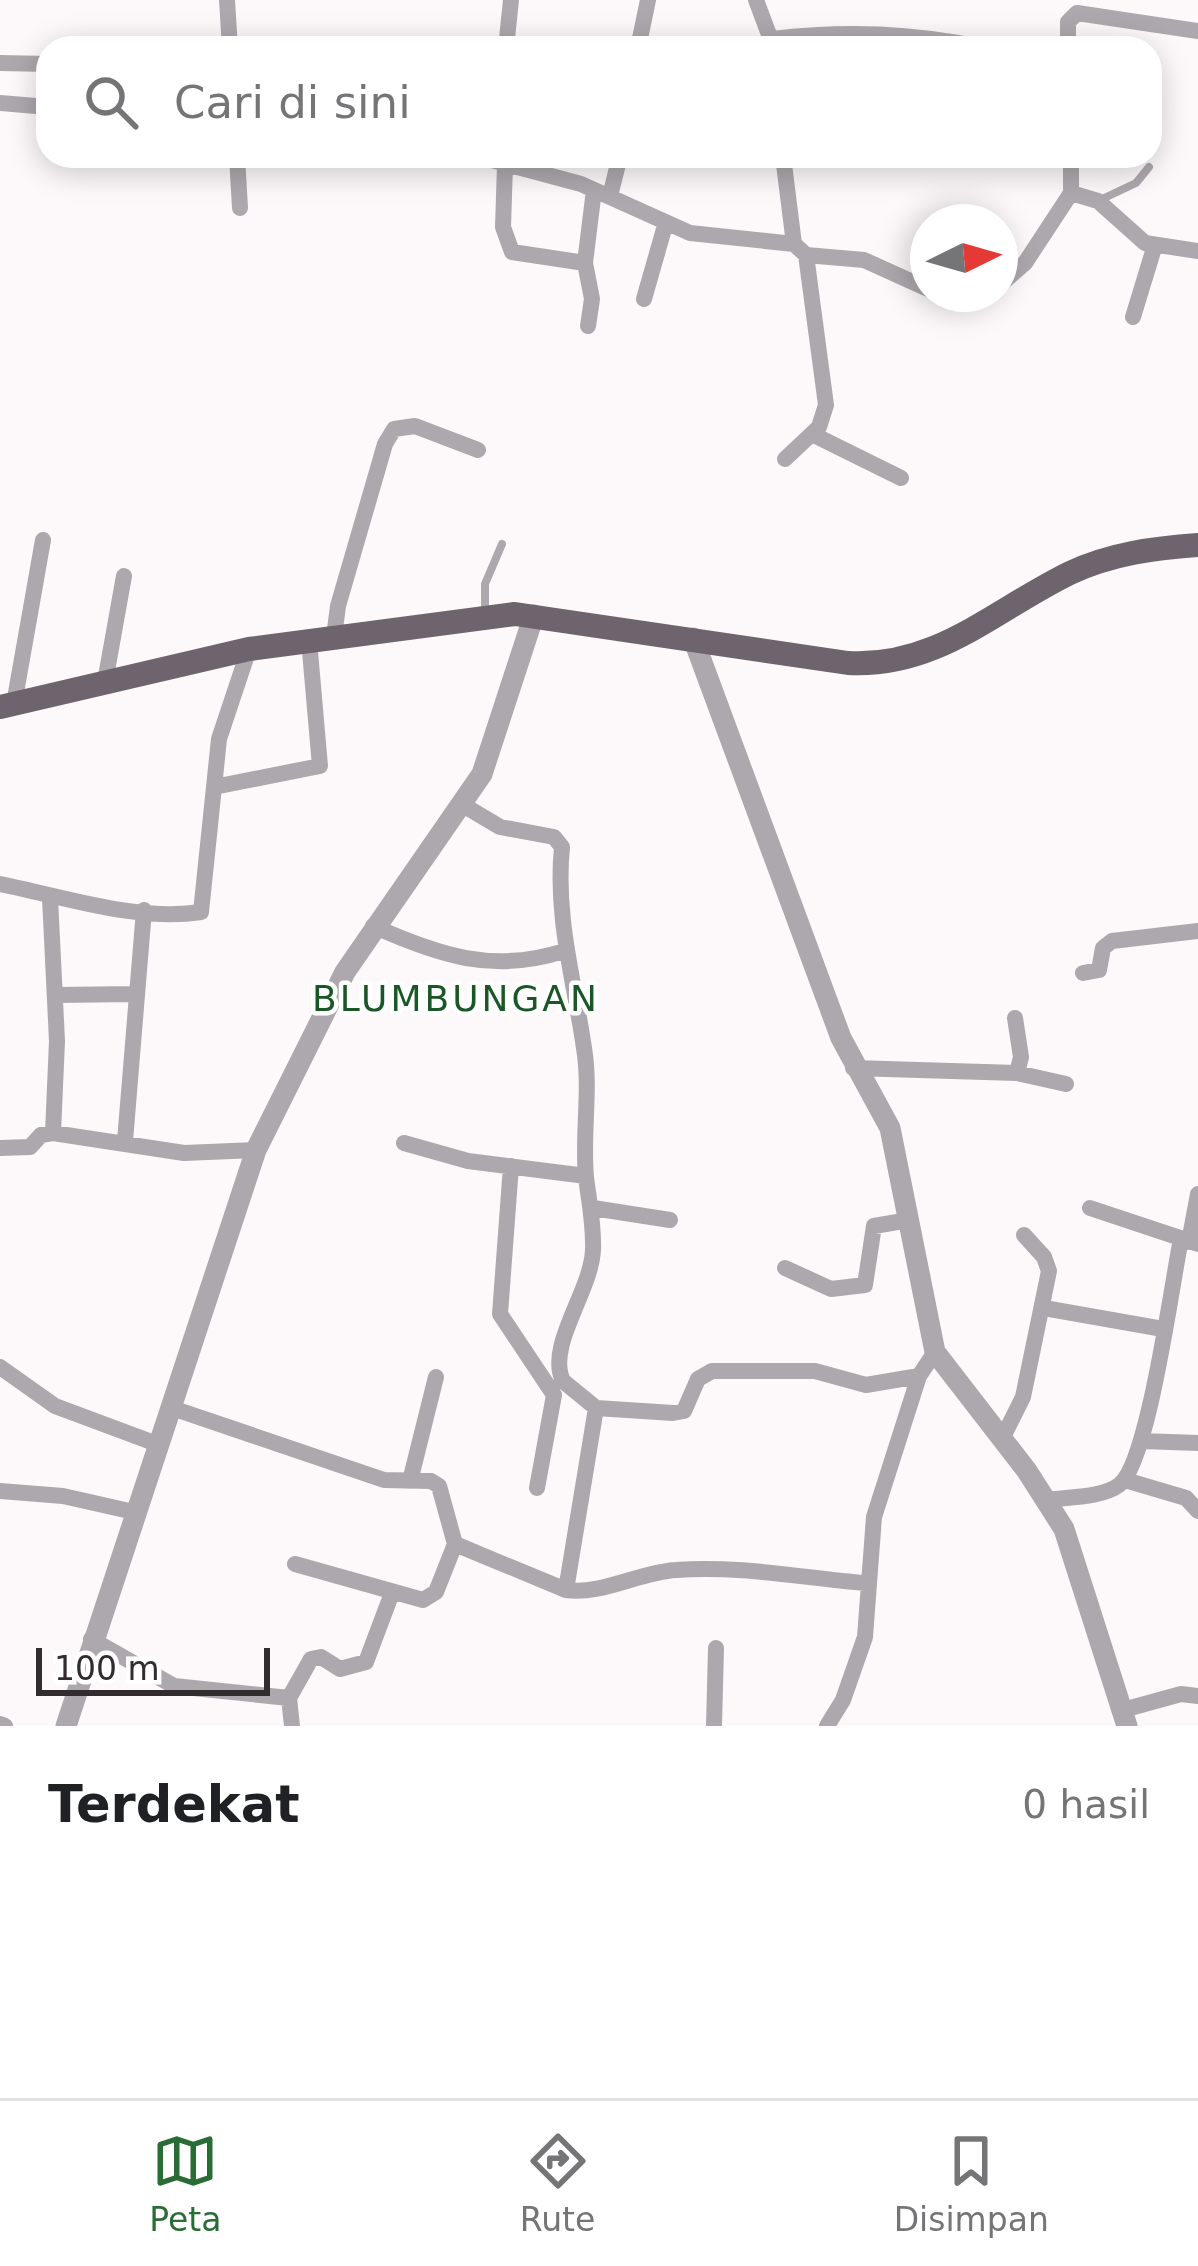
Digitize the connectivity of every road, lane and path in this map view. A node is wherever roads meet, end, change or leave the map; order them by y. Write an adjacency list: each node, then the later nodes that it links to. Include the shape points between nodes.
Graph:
1 (226, 0): 6 (street)
2 (511, 0): 7 (street)
3 (648, 0): 8 (street)
4 (757, 0): 9 (street)
5 (1198, 31): 12 (street, via 1077,13)
6 (229, 36)
7 (507, 36)
8 (640, 36)
9 (770, 36)
10 (816, 36): 11 (street)
11 (924, 36)
12 (1068, 36)
13 (0, 63): 14 (street)
14 (36, 64)
15 (0, 103): 16 (street)
16 (36, 106)
17 (238, 168): 27 (street)
18 (494, 168): 32 (street, via 512,252)
19 (519, 168): 24 (street)
20 (614, 168): 24 (street)
21 (785, 168): 30 (street)
22 (1071, 168): 25 (street)
23 (1148, 168): 26 (lane)
24 (602, 193): 28 (street); 32 (street)
25 (1071, 193): 26 (street); 33 (street)
26 (1098, 201): 29 (street)
27 (240, 208)
28 (666, 222): 30 (street, via 727,241); 35 (street)
29 (1154, 248): 31 (street); 36 (street)
30 (800, 249): 34 (street, via 864,260); 38 (street, via 826,406)
31 (1198, 251)
32 (585, 262): 37 (street)
33 (1018, 269)
34 (910, 281)
35 (644, 299)
36 (1133, 317)
37 (588, 326)
38 (812, 434): 40 (street); 41 (street)
39 (478, 449): 48 (street, via 415,425 394,429)
40 (785, 459)
41 (901, 478)
42 (44, 540): 52 (street)
43 (502, 544): 47 (lane, via 485,584)
44 (1198, 545): 49 (main road, via 1093,563 936,651 898,662 848,663)
45 (124, 576): 51 (street)
46 (534, 615): 47 (main road); 49 (main road); 54 (street, via 493,748)
47 (485, 617): 48 (main road)
48 (321, 638): 50 (main road); 53 (street, via 320,766)
49 (694, 638): 65 (street)
50 (249, 649): 51 (main road); 53 (street, via 219,739)
51 (105, 682): 52 (main road)
52 (7, 705)
53 (214, 787): 57 (street, via 202,910)
54 (464, 805): 58 (street); 60 (street, via 500,827 560,840)
55 (0, 884): 56 (street)
56 (50, 898): 57 (street); 63 (street)
57 (144, 910): 62 (street)
58 (373, 926): 60 (street, via 461,960 511,963); 72 (street, via 318,1018)
59 (1198, 931): 61 (street, via 1108,943 1099,970)
60 (564, 951): 74 (street, via 585,1053)
61 (1083, 973)
62 (136, 994): 63 (street); 69 (street)
63 (56, 995): 68 (street)
64 (1016, 1018): 66 (street)
65 (853, 1068): 66 (street); 79 (street, via 890,1128)
66 (1017, 1073): 67 (street)
67 (1066, 1084)
68 (53, 1132): 69 (street); 71 (street, via 30,1148)
69 (125, 1141): 72 (street, via 184,1153)
70 (404, 1143): 73 (street)
71 (0, 1148)
72 (256, 1150): 89 (street)
73 (511, 1166): 74 (street); 97 (street, via 500,1314 554,1395)
74 (586, 1176): 76 (street)
75 (1198, 1194): 81 (street)
76 (592, 1208): 78 (street); 90 (street, via 593,1256 558,1364 563,1382)
77 (1090, 1208): 81 (street)
78 (670, 1220)
79 (909, 1220): 82 (street, via 874,1226 865,1285 831,1288); 85 (street)
80 (1024, 1235): 83 (street, via 1048,1263)
81 (1189, 1242): 84 (street)
82 (785, 1268)
83 (1044, 1308): 84 (street); 91 (street, via 1023,1396)
84 (1163, 1329): 92 (street)
85 (935, 1352): 87 (street); 91 (street)
86 (0, 1366): 94 (street, via 55,1406)
87 (919, 1376): 90 (street, via 866,1385 805,1370 712,1372 698,1379 680,1412); 104 (street, via 874,1517)
88 (436, 1377): 96 (street)
89 (169, 1407): 94 (street); 96 (street, via 384,1480)
90 (596, 1408): 105 (street)
91 (1002, 1439): 99 (street)
92 (1142, 1441): 93 (street); 95 (street)
93 (1198, 1443)
94 (157, 1444): 101 (street)
95 (1125, 1480): 99 (street); 100 (street, via 1186,1498)
96 (410, 1481): 102 (street, via 439,1486)
97 (537, 1488)
98 (0, 1491): 101 (street)
99 (1046, 1500): 111 (street, via 1081,1573)
100 (1198, 1511)
101 (134, 1512): 107 (street)
102 (455, 1544): 105 (street); 106 (street, via 430,1598)
103 (295, 1564): 106 (street)
104 (865, 1583): 105 (street, via 691,1569); 115 (street, via 869,1610 859,1660)
105 (566, 1590)
106 (392, 1593): 110 (street, via 366,1662 340,1669 311,1659)
107 (92, 1639): 110 (street, via 174,1686); 112 (street)
108 (716, 1648): 114 (street)
109 (1198, 1696): 111 (street, via 1181,1694)
110 (289, 1698): 113 (street)
111 (1125, 1718)
112 (72, 1724)
113 (292, 1726)
114 (714, 1726)
115 (827, 1726)

